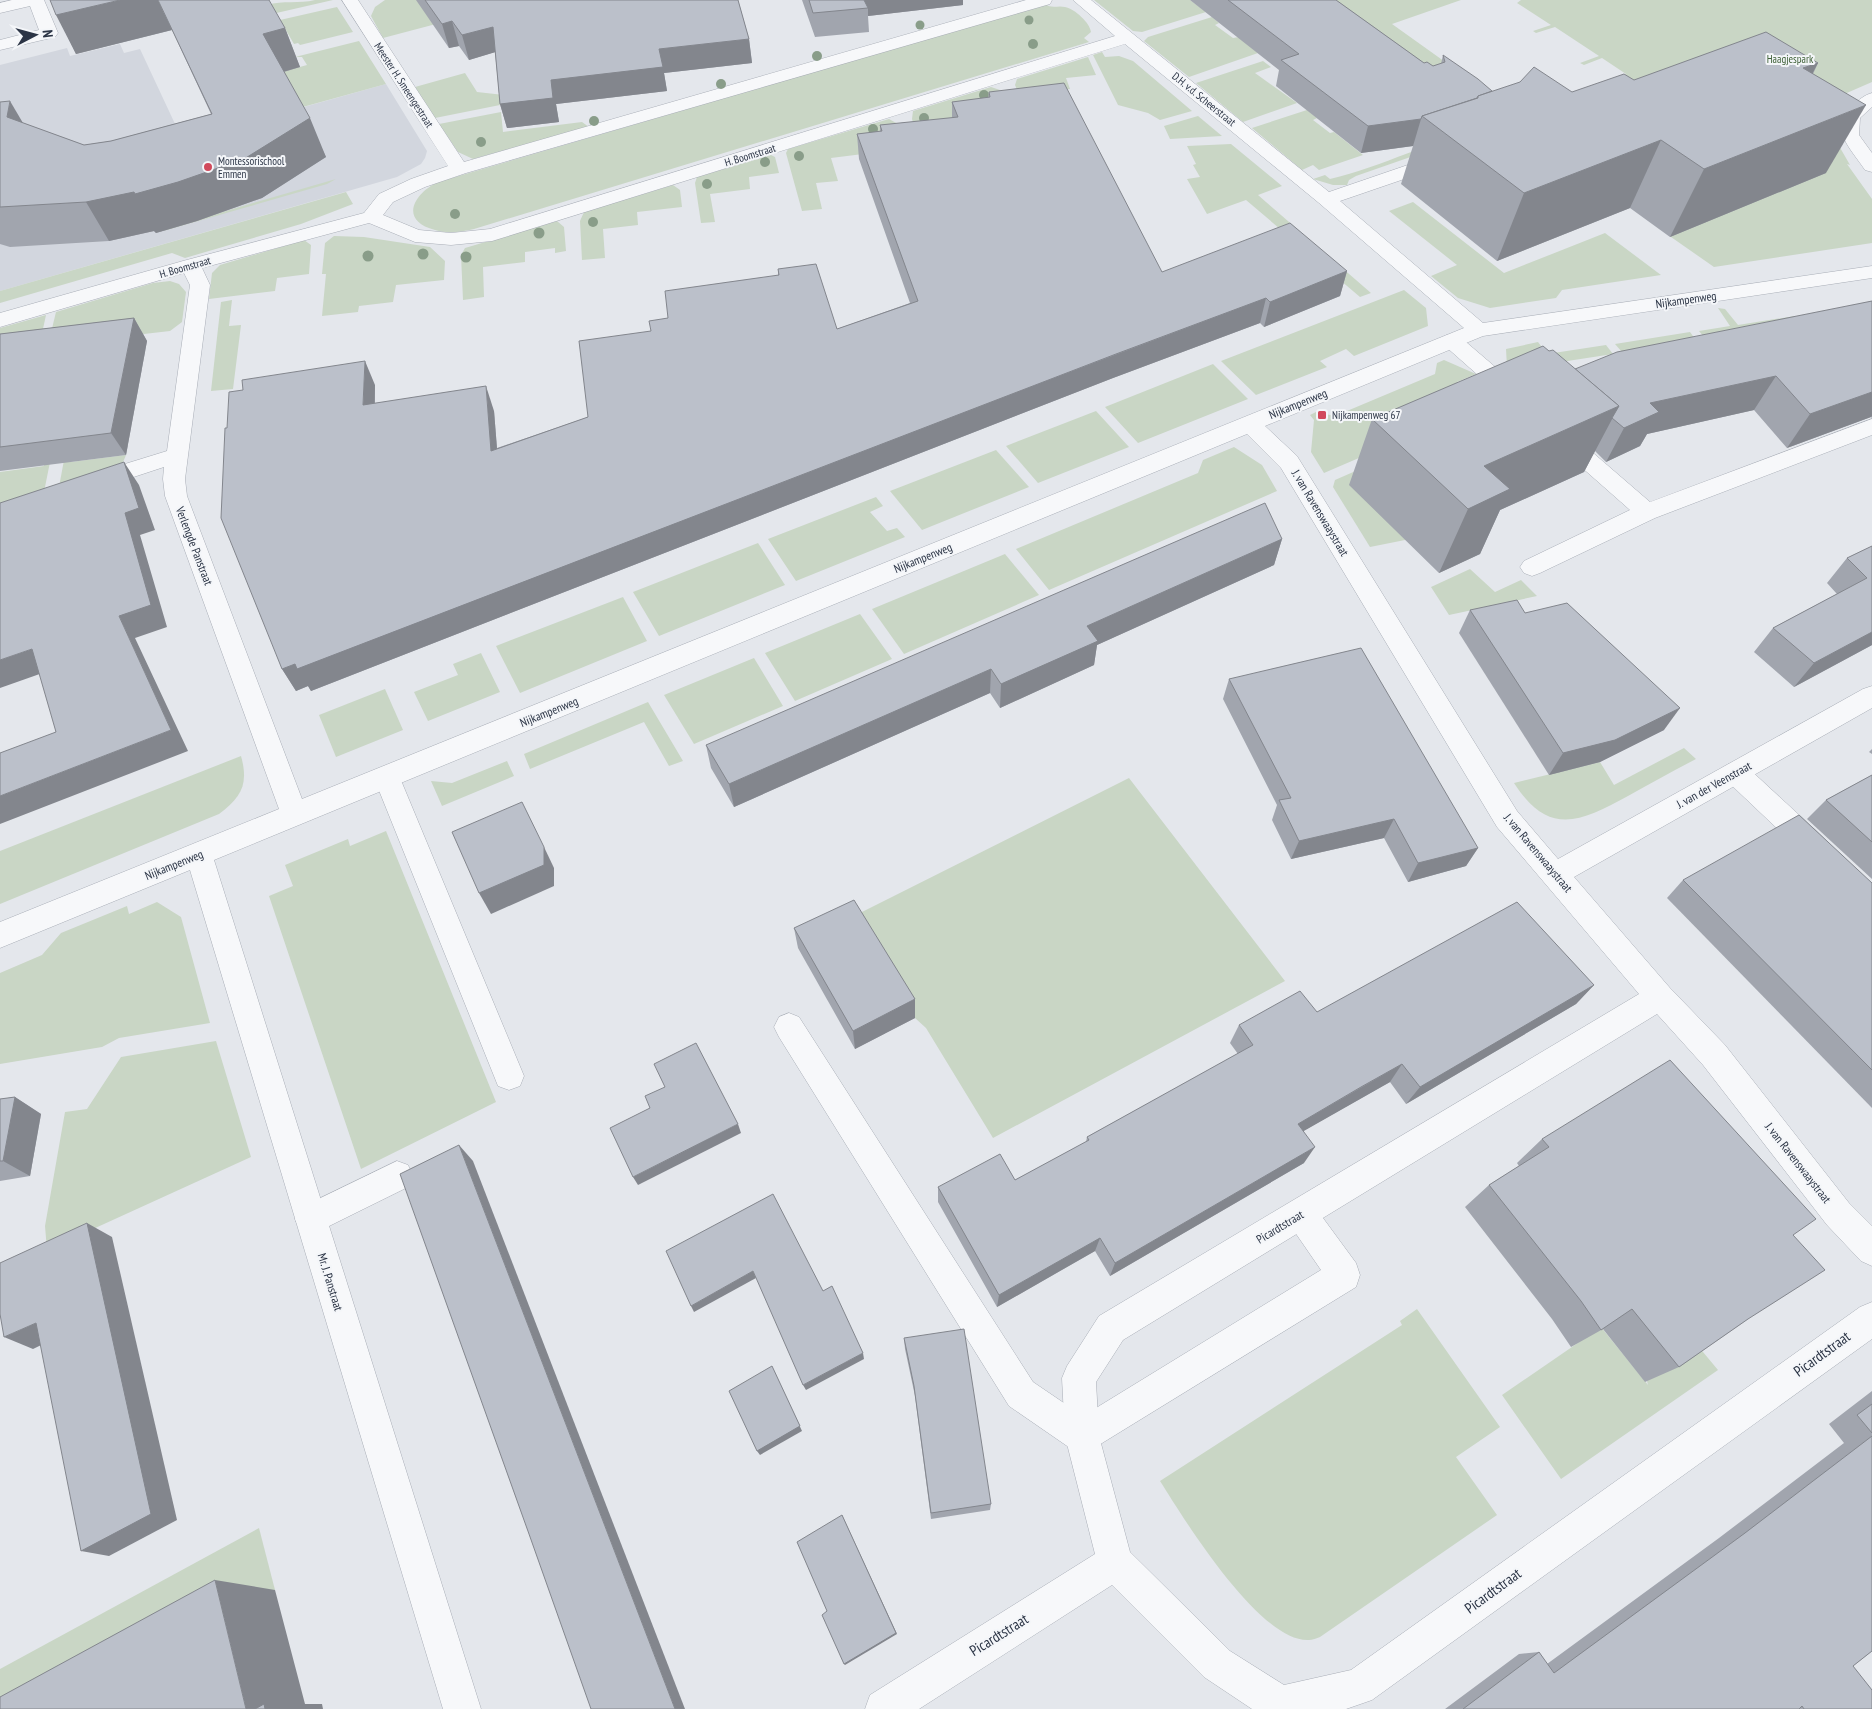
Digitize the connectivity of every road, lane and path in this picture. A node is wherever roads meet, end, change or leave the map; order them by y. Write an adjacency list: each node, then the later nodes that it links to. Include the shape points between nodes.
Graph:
1 (35, 0): 5 (street); 7 (street, via 49,33)
2 (1044, 0): 11 (street)
3 (1081, 0): 6 (street, D.H. v.d. Scheerstraat)
4 (354, 1): 11 (street, Meester H. Smeengestraat)
5 (0, 8)
6 (1128, 38): 12 (street, D.H. v.d. Scheerstraat); 13 (street, H. Boomstraat, via 492,235 451,239 415,236)
7 (0, 45)
8 (1872, 98): 10 (street, via 1851,116 1850,135)
9 (1461, 153): 12 (street)
10 (1872, 166)
11 (459, 169): 13 (street, via 386,198)
12 (1326, 199): 17 (street, D.H. v.d. Scheerstraat)
13 (371, 217): 14 (street, H. Boomstraat)
14 (190, 265): 16 (street, H. Boomstraat); 21 (street, Verlengde Panstraat, via 200,285)
15 (1872, 272): 17 (street, Nijkampenweg)
16 (0, 320)
17 (1479, 330): 18 (street, Nijkampenweg)
18 (1452, 341): 19 (street, Nijkampenweg); 23 (street)
19 (1250, 424): 27 (street, Nijkampenweg); 31 (street, J. van Ravenswaaystraat, via 1289,462 1507,819)
20 (1872, 427): 23 (street)
21 (178, 457): 22 (street); 28 (street, Verlengde Panstraat, via 174,479 176,496)
22 (75, 488)
23 (1647, 512): 24 (street)
24 (1532, 567)
25 (1872, 696): 26 (street, J. van der Veenstraat)
26 (1736, 773): 30 (street); 31 (street, J. van der Veenstraat)
27 (388, 778): 28 (street, Nijkampenweg); 35 (street)
28 (295, 816): 29 (street, Nijkampenweg)
29 (198, 855): 32 (street, Nijkampenweg); 38 (street, Mr. J. Panstraat)
30 (1836, 867)
31 (1556, 874): 33 (street, J. van Ravenswaaystraat)
32 (0, 935)
33 (1660, 997): 37 (street, Picardtstraat); 39 (street, J. van Ravenswaaystraat, via 1714,1055 1838,1214)
34 (789, 1027): 41 (street, via 1021,1394)
35 (509, 1076)
36 (397, 1176): 38 (street)
37 (1301, 1214): 41 (street, Picardtstraat, via 1111,1328 1079,1378); 41 (street, via 1344,1275)
38 (311, 1219): 43 (street, Mr. J. Panstraat)
39 (1872, 1250)
40 (1872, 1319): 42 (street, Picardtstraat, via 1360,1687 1280,1705 1217,1664)
41 (1082, 1436): 42 (street, Picardtstraat)
42 (1115, 1562): 44 (street, Picardtstraat)
43 (462, 1709)
44 (884, 1709)

